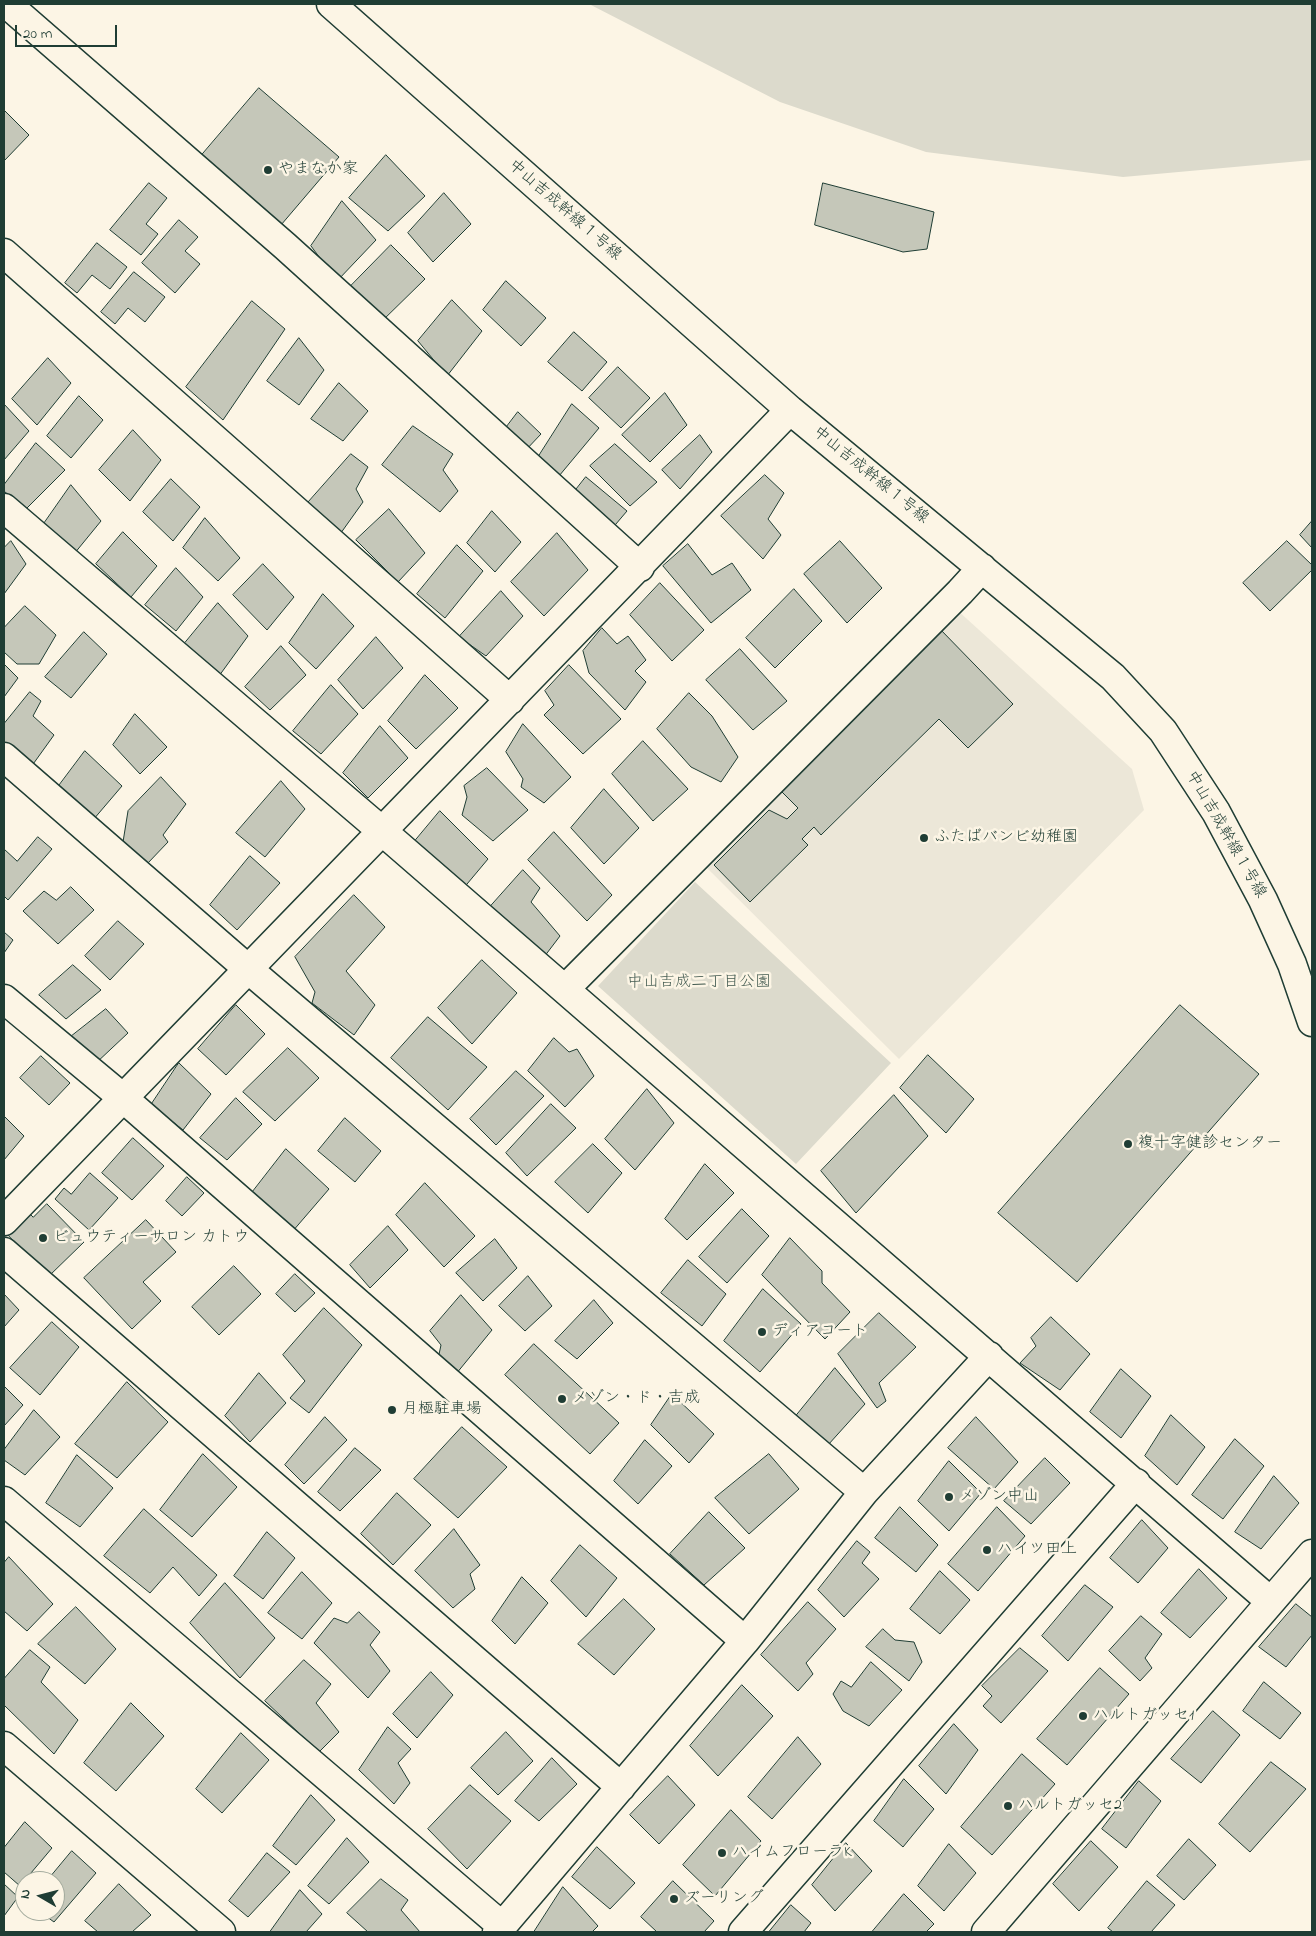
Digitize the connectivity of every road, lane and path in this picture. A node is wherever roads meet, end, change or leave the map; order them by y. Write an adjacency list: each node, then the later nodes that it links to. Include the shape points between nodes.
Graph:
1 (6, 4): 6 (street, via 285,246)
2 (331, 4): 4 (street, 中山吉成幹線１号線)
3 (4, 253): 8 (street)
4 (790, 410): 6 (street); 7 (street, 中山吉成幹線１号線)
5 (4, 508): 10 (street)
6 (640, 567): 8 (street)
7 (982, 568): 11 (street, 中山吉成幹線１号線, via 1113,677 1162,731 1216,812 1263,900); 13 (street)
8 (510, 700): 10 (street)
9 (4, 758): 12 (street)
10 (382, 831): 12 (street); 13 (street)
11 (1302, 960): 15 (street, 中山吉成幹線１号線)
12 (248, 969): 16 (street); 21 (street)
13 (565, 989): 19 (street)
14 (4, 999): 16 (street)
15 (1312, 1022)
16 (123, 1098): 17 (street); 25 (street)
17 (4, 1221)
18 (4, 1252): 27 (street)
19 (989, 1356): 20 (street); 21 (street)
20 (1136, 1483): 24 (street); 30 (street)
21 (864, 1492): 25 (street)
22 (4, 1501): 28 (street)
23 (1312, 1554): 24 (street)
24 (1270, 1601): 31 (street)
25 (745, 1641): 27 (street)
26 (4, 1746): 29 (street)
27 (621, 1787): 28 (street)
28 (499, 1929)
29 (221, 1932)
30 (743, 1932)
31 (986, 1932)

